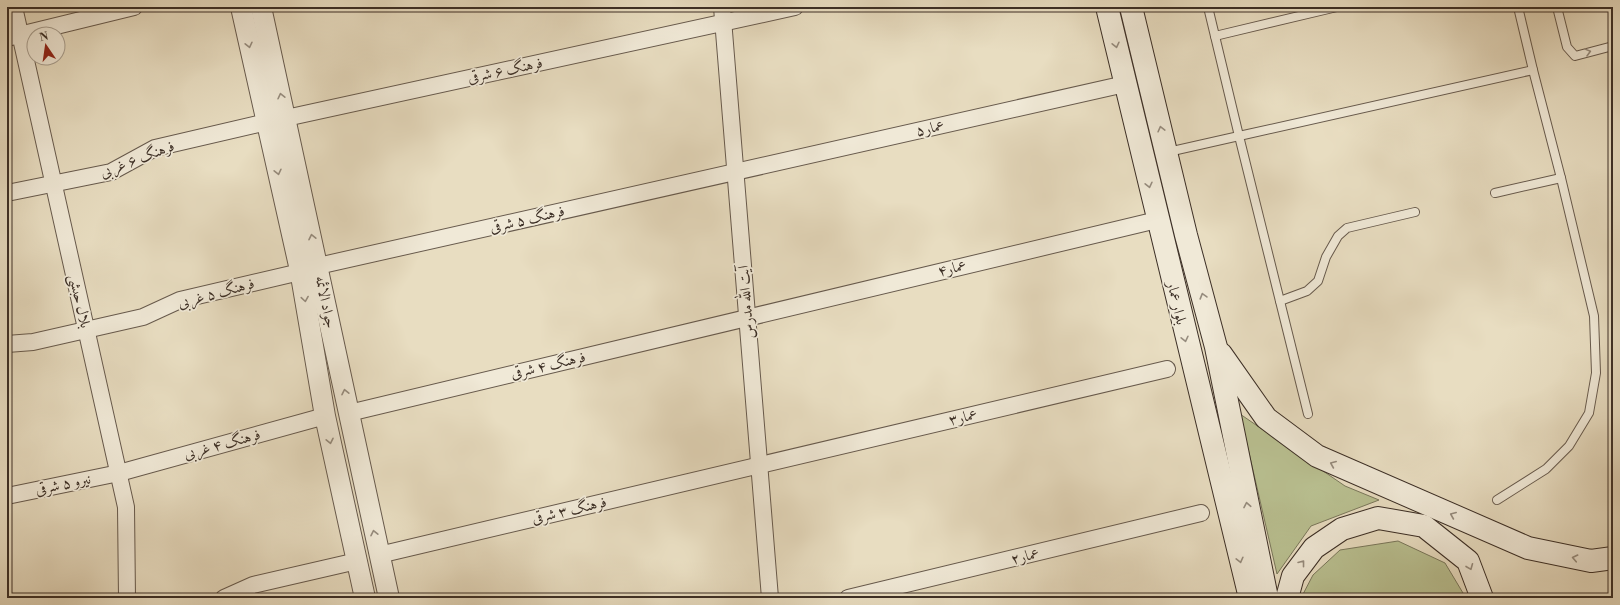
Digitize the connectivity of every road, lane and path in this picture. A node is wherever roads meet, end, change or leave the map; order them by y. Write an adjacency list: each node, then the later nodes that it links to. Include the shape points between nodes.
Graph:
1 (14, 7): 13 (street, بلال حبشی)
2 (134, 7): 13 (street)
3 (241, 7): 19 (street, جواد الائمه, one-way to 19)
4 (261, 7): 18 (street, جواد الائمه, one-way to 4)
5 (795, 7): 12 (street, فرهنگ ۶ شرقی)
6 (1107, 7): 17 (main road, بلوار عمار, one-way to 17)
7 (1132, 7): 21 (main road, بلوار عمار, one-way to 7)
8 (1208, 7): 14 (lane)
9 (1337, 7): 14 (lane)
10 (1518, 7): 16 (lane)
11 (1557, 7): 15 (lane, one-way to 15, via 1567,47 1575,56)
12 (723, 15): 18 (street, فرهنگ ۶ شرقی); 23 (street, آیت الله مدرس)
13 (14, 36): 25 (street, بلال حبشی)
14 (1215, 36): 20 (lane)
15 (1613, 46)
16 (1533, 70): 20 (lane); 24 (lane)
17 (1125, 84): 22 (main road, بلوار عمار); 23 (street, عمار۵)
18 (286, 118): 30 (street, جواد الائمه, one-way to 18)
19 (267, 122): 25 (street, فرهنگ ۶ غربی, via 155,148 111,172); 30 (street, جواد الائمه, one-way to 30)
20 (1239, 136): 21 (lane); 31 (lane)
21 (1167, 152): 22 (street); 35 (main road, بلوار عمار, one-way to 21)
22 (1143, 158): 29 (main road, بلوار عمار, one-way to 29)
23 (736, 172): 30 (street, فرهنگ ۵ شرقی); 32 (street, آیت الله مدرس)
24 (1561, 178): 27 (lane); 44 (lane, via 1594,316 1596,373 1589,413 1569,446 1546,469)
25 (53, 183): 26 (street, فرهنگ ۶ غربی); 33 (street, بلال حبشی)
26 (7, 193)
27 (1495, 193)
28 (1415, 212): 31 (lane, via 1347,228 1338,236 1326,257 1318,280 1307,291)
29 (1157, 220): 32 (street, عمار۴); 40 (main road, بلوار عمار, one-way to 40)
30 (309, 269): 33 (street, فرهنگ ۵ غربی, via 180,300 143,317); 37 (street, جواد الائمه, one-way to 30); 39 (street, جواد الائمه, one-way to 39)
31 (1280, 301): 38 (lane)
32 (747, 317): 37 (street, فرهنگ ۴ شرقی); 41 (street, آیت الله مدرس)
33 (86, 329): 34 (street, فرهنگ ۵ غربی, via 33,342); 42 (street, بلال حبشی)
34 (7, 344)
35 (1216, 347): 47 (main road, one-way to 35, via 1591,561 1528,548 1317,456 1266,418); 57 (main road, بلوار عمار, one-way to 35)
36 (1168, 369): 41 (street, عمار۳)
37 (349, 413): 46 (street, جواد الائمه, one-way to 37)
38 (1308, 414)
39 (325, 416): 42 (street, فرهنگ ۴ غربی); 48 (street, جواد الائمه, one-way to 48)
40 (1214, 448): 55 (main road, via 1214,506); 56 (main road, بلوار عمار, one-way to 56)
41 (759, 465): 46 (street, فرهنگ ۳ شرقی); 53 (street, آیت الله مدرس)
42 (118, 473): 43 (street, نیرو ۵ شرقی); 49 (street, بلال حبشی, via 126,507)
43 (7, 496)
44 (1497, 500)
45 (1201, 513): 54 (street, عمار۲)
46 (379, 554): 52 (street, جواد الائمه)
47 (1613, 558)
48 (357, 562): 50 (street, via 253,584); 51 (street, جواد الائمه)
49 (127, 598)
50 (224, 598)
51 (365, 598)
52 (389, 598)
53 (770, 598)
54 (848, 598)
55 (1234, 598)
56 (1250, 598)
57 (1267, 598)
58 (1287, 598): 59 (main road, one-way to 59, via 1293,576 1314,548 1342,529 1378,518 1424,526 1468,561)
59 (1482, 598)

